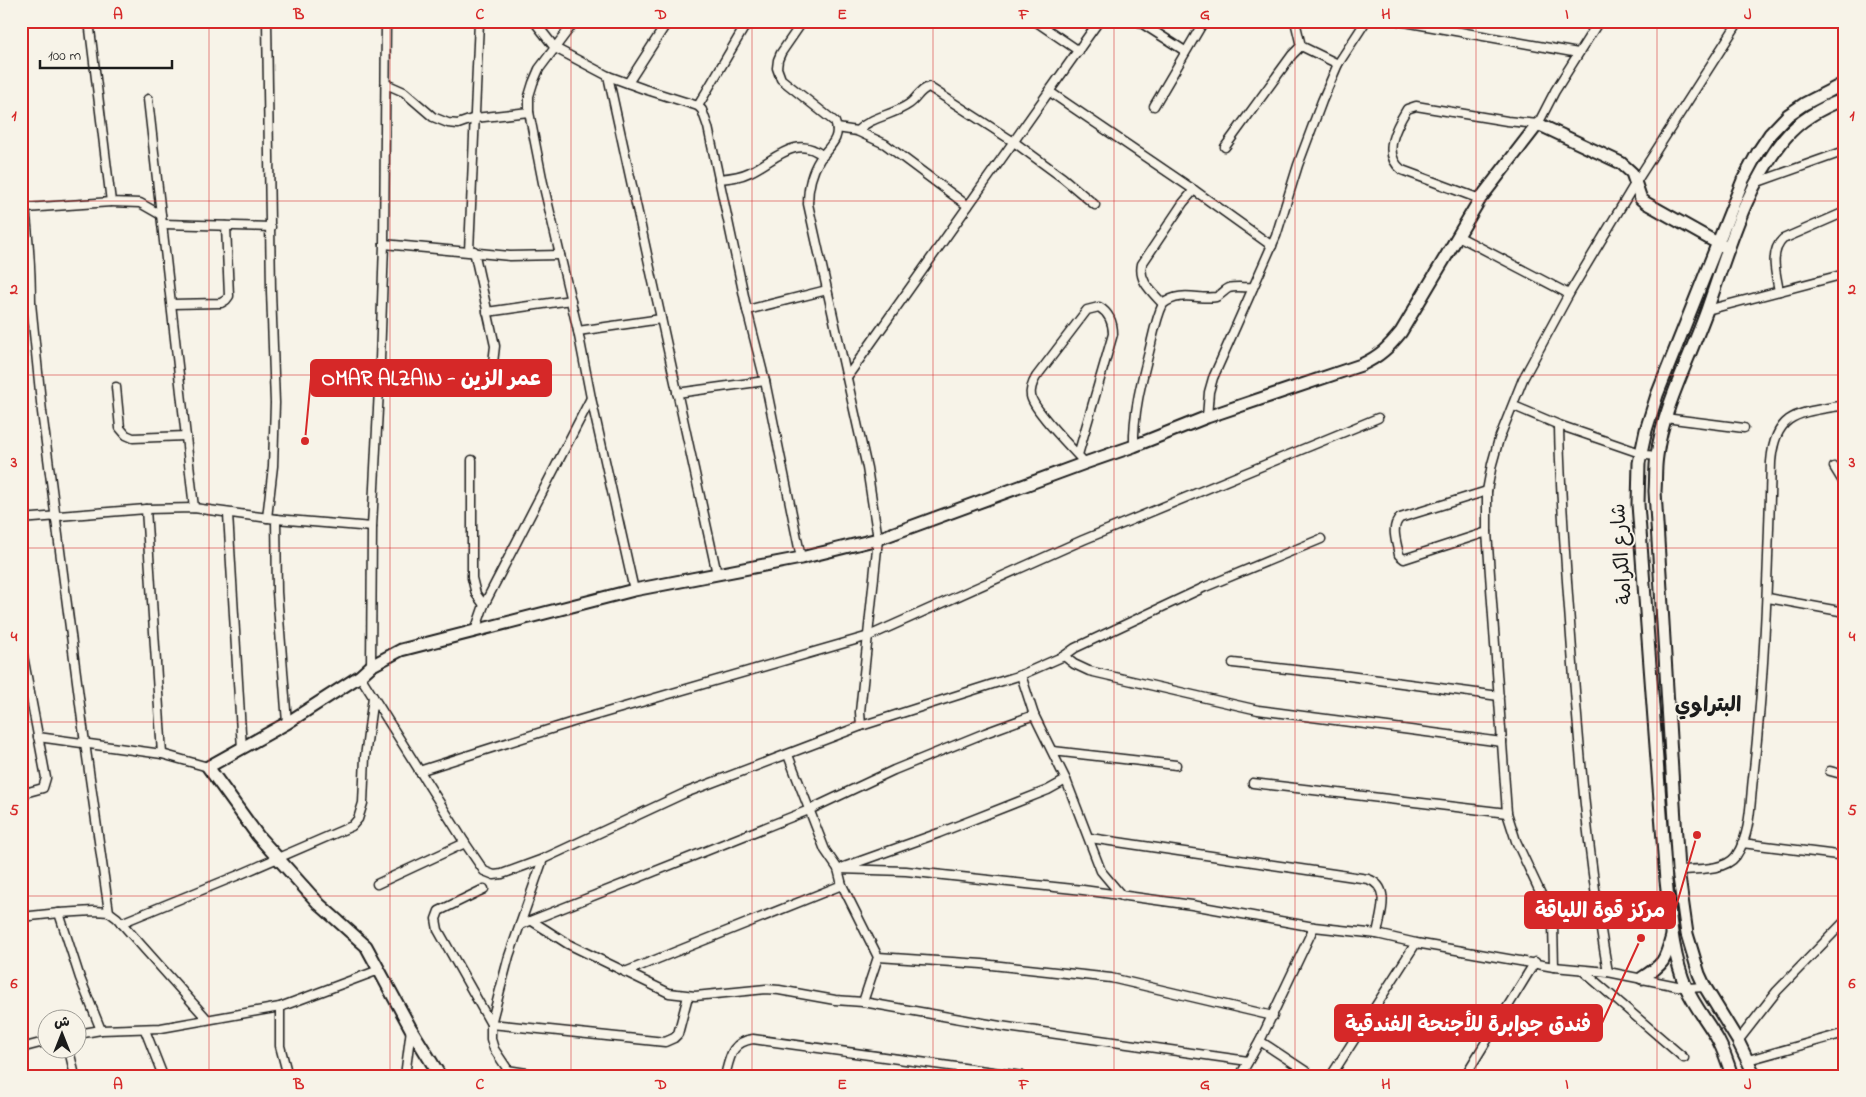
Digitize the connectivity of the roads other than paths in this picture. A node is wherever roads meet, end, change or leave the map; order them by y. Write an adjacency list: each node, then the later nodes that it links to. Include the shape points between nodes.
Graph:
1 (89, 21): 49 (street)
2 (267, 21): 57 (street)
3 (386, 21): 28 (street)
4 (479, 21): 35 (street)
5 (534, 21): 20 (street)
6 (575, 21): 20 (street)
7 (668, 21): 26 (street)
8 (748, 21): 32 (street)
9 (803, 21): 37 (street, via 778,60 779,74 798,94 835,122)
10 (1035, 21): 21 (street)
11 (1099, 21): 21 (street)
12 (1138, 21): 22 (street)
13 (1204, 21): 22 (street)
14 (1295, 21): 19 (street)
15 (1366, 21): 24 (street)
16 (1399, 21): 23 (street)
17 (1599, 21): 23 (street)
18 (1738, 21): 45 (street)
19 (1301, 46): 24 (street); 40 (street)
20 (555, 48): 25 (street); 34 (street, via 533,83)
21 (1079, 51): 29 (street)
22 (1185, 51): 33 (street)
23 (1578, 54): 36 (street)
24 (1338, 64): 61 (street, via 1298,165)
25 (608, 76): 26 (street); 78 (street)
26 (628, 83): 32 (street)
27 (1845, 83): 59 (street, شارع الكرامة, via 1804,104 1770,134 1743,180)
28 (386, 84): 35 (street, via 404,92 439,120 458,124); 60 (street)
29 (1050, 92): 39 (street); 47 (street)
30 (148, 99): 54 (street)
31 (1845, 99): 46 (street, شارع الكرامة, via 1808,118 1786,138)
32 (698, 106): 44 (street, via 708,127)
33 (1154, 106)
34 (529, 112): 35 (street); 64 (street)
35 (475, 118): 63 (street)
36 (1538, 124): 45 (street, via 1621,163); 48 (street); 48 (street, via 1416,106 1407,109 1394,134 1391,147 1393,163 1402,170)
37 (837, 128): 38 (street); 42 (street, via 833,143)
38 (857, 131): 39 (street, via 865,123 912,103 923,89 929,87); 51 (street, via 885,144)
39 (1014, 142): 50 (street); 51 (street)
40 (1225, 147)
41 (1845, 151): 46 (street)
42 (823, 156): 44 (street, via 810,147 794,148 748,174); 67 (street, via 808,186 808,204)
43 (21, 176): 52 (street)
44 (720, 179): 75 (street)
45 (1636, 182): 59 (street, via 1641,199 1646,203); 69 (street)
46 (1755, 184): 62 (street, شارع الكرامة)
47 (1194, 190): 61 (street); 74 (street, via 1140,271 1144,282)
48 (1480, 199): 58 (street)
49 (111, 202): 52 (street); 54 (street, via 140,203)
50 (1095, 204)
51 (968, 206): 80 (street)
52 (26, 208): 71 (street)
53 (1845, 212): 68 (street, via 1778,243 1774,255)
54 (161, 215): 55 (street)
55 (163, 224): 56 (street); 73 (street)
56 (226, 226): 57 (street); 73 (street, via 226,300 222,303)
57 (271, 227): 106 (street, via 276,403)
58 (1458, 236): 69 (street); 88 (street, via 1401,332 1378,357)
59 (1717, 243): 62 (street); 95 (street, شارع الكرامة, via 1652,409)
60 (384, 244): 63 (street); 83 (street)
61 (1272, 246): 66 (street)
62 (1728, 248): 76 (street, شارع الكرامة)
63 (471, 251): 64 (street, via 510,256); 77 (street)
64 (560, 255): 70 (street)
65 (1845, 274): 68 (street)
66 (1253, 287): 74 (street, via 1232,288 1214,297 1174,298); 88 (street, via 1213,378)
67 (827, 290): 75 (street); 80 (street)
68 (1779, 291): 76 (street)
69 (1569, 294): 87 (street, via 1523,380)
70 (571, 300): 77 (street); 79 (street)
71 (31, 303): 72 (street); 105 (street)
72 (21, 304)
73 (172, 304): 93 (street)
74 (1163, 304): 94 (street, via 1136,403)
75 (747, 310): 81 (street)
76 (1707, 310): 90 (street, شارع الكرامة)
77 (487, 312): 83 (street, via 495,346 494,356 490,371 480,381 459,388)
78 (661, 319): 79 (street); 84 (street)
79 (578, 331): 85 (street)
80 (847, 376): 111 (street)
81 (765, 381): 84 (street); 113 (street)
82 (116, 387): 93 (street, via 120,428 126,435 133,438)
83 (379, 389): 109 (street)
84 (677, 393): 114 (street)
85 (591, 398): 115 (street); 117 (street)
86 (1845, 405): 116 (street, via 1788,419 1774,442)
87 (1514, 406): 91 (street); 101 (street, via 1499,439)
88 (1207, 417): 94 (street)
89 (1378, 418): 120 (street, via 1083,540)
90 (1665, 418): 92 (street); 96 (street, شارع الكرامة)
91 (1559, 425): 95 (street); 178 (street, via 1559,469 1576,697 1595,904)
92 (1744, 428)
93 (186, 436): 102 (street)
94 (1134, 446): 97 (street)
95 (1641, 452): 96 (street); 170 (street, شارع الكرامة, via 1638,527)
96 (1656, 456): 156 (street, شارع الكرامة, via 1655,490)
97 (1082, 459): 97 (street, via 1113,334 1110,318 1099,307 1087,310 1036,378 1031,390 1040,412); 111 (street)
98 (472, 460): 117 (street, via 472,578 476,594)
99 (1834, 467): 100 (street)
100 (1845, 485)
101 (1487, 491): 110 (street); 110 (street, via 1400,518 1394,528 1399,555 1404,559)
102 (194, 508): 103 (street); 104 (street)
103 (146, 509): 105 (street); 137 (street)
104 (228, 514): 106 (street); 135 (street)
105 (56, 517): 107 (street); 134 (street)
106 (268, 518): 108 (street)
107 (21, 519)
108 (276, 519): 109 (street); 130 (street, via 277,592)
109 (372, 528): 124 (street)
110 (1487, 532): 127 (street)
111 (878, 539): 113 (street); 120 (street)
112 (1321, 539): 122 (street, via 1205,587)
113 (801, 558): 114 (street)
114 (717, 574): 115 (street)
115 (634, 590): 119 (street)
116 (1768, 598): 118 (street); 151 (street, via 1757,740)
117 (484, 605): 119 (street)
118 (1845, 612)
119 (474, 631): 124 (street, via 400,650)
120 (869, 636): 131 (street); 141 (street, via 576,721)
121 (21, 645): 132 (street)
122 (1064, 656): 125 (street); 133 (street, via 1089,671 1258,710)
123 (1233, 664): 127 (street)
124 (371, 666): 126 (street)
125 (1021, 675): 129 (street); 131 (street)
126 (360, 676): 128 (street); 130 (street)
127 (1499, 696): 133 (street)
128 (374, 697): 141 (street); 153 (street, via 365,757 363,803 358,819 344,830)
129 (1034, 715): 136 (street); 147 (street, via 894,770)
130 (287, 723): 135 (street)
131 (861, 726): 138 (street)
132 (38, 738): 134 (street); 146 (street, via 45,784 39,790)
133 (1502, 742): 148 (street)
134 (85, 743): 137 (street); 161 (street)
135 (242, 749): 140 (street)
136 (1053, 751): 139 (street); 144 (street)
137 (162, 754): 140 (street)
138 (788, 755): 147 (street); 154 (street, via 685,793)
139 (1176, 765)
140 (208, 767): 153 (street)
141 (419, 771): 150 (street)
142 (1830, 771): 143 (street)
143 (1845, 775)
144 (1066, 780): 149 (street); 155 (street, via 939,833)
145 (1253, 783): 148 (street)
146 (21, 794)
147 (809, 810): 155 (street, via 825,850); 164 (street)
148 (1507, 813): 174 (street, via 1553,924)
149 (1090, 838): 160 (street, via 1101,871); 169 (street, via 1368,879 1376,882 1382,890)
150 (465, 843): 154 (street, via 484,871 494,875); 157 (street)
151 (1742, 843): 152 (street); 156 (street, via 1736,855 1724,865)
152 (1845, 856)
153 (277, 858): 166 (street); 175 (street, via 319,904 366,946)
154 (543, 859): 167 (street)
155 (838, 869): 158 (street); 160 (street, via 906,871)
156 (1678, 870): 180 (street, شارع الكرامة, via 1687,934)
157 (378, 884)
158 (842, 885): 172 (street); 177 (street)
159 (484, 888): 187 (street, via 440,911 436,923)
160 (1122, 896): 168 (street)
161 (109, 912): 162 (street); 166 (street)
162 (59, 913): 163 (street); 189 (street)
163 (21, 918)
164 (532, 921): 167 (street); 177 (street, via 568,944)
165 (1845, 921): 193 (street, via 1777,991)
166 (121, 923): 186 (street)
167 (520, 925): 187 (street)
168 (1314, 927): 169 (street); 185 (street)
169 (1376, 934): 171 (street)
170 (1672, 934): 179 (street, via 1666,959); 181 (street, شارع الكرامة)
171 (1416, 943): 173 (street); 212 (street)
172 (878, 957): 183 (street); 185 (street, via 1111,978)
173 (1535, 962): 174 (street); 213 (street)
174 (1554, 967): 176 (street)
175 (379, 970): 184 (street); 188 (street)
176 (1583, 971): 178 (street); 197 (street)
177 (625, 972): 182 (street, via 669,993)
178 (1608, 972): 179 (street)
179 (1642, 978): 181 (street)
180 (1705, 987): 181 (street); 193 (street, شارع الكرامة)
181 (1687, 988): 214 (street, شارع الكرامة, via 1718,1041)
182 (688, 996): 183 (street, via 766,989); 187 (street, via 678,1034 665,1042)
183 (863, 1002): 200 (street, via 1000,1026)
184 (280, 1007): 186 (street); 204 (street, via 280,1046)
185 (1273, 1016): 194 (street)
186 (207, 1019): 190 (street)
187 (491, 1024): 201 (street, via 494,1049)
188 (411, 1029): 205 (street); 206 (street)
189 (101, 1030): 190 (street); 191 (street)
190 (145, 1030): 203 (street)
191 (88, 1032)
192 (1845, 1032): 199 (street)
193 (1738, 1041): 199 (street, شارع الكرامة)
194 (1260, 1042): 200 (street); 211 (street)
195 (38, 1044): 196 (street)
196 (21, 1048)
197 (1684, 1058)
198 (71, 1060): 202 (street)
199 (1748, 1060): 216 (street, شارع الكرامة)
200 (1248, 1061): 210 (street)
201 (509, 1073): 207 (street)
202 (75, 1076)
203 (163, 1076)
204 (288, 1076)
205 (405, 1076)
206 (440, 1076)
207 (546, 1076)
208 (726, 1076): 209 (street, via 737,1044 753,1039)
209 (1022, 1076)
210 (1240, 1076)
211 (1314, 1076)
212 (1331, 1076)
213 (1466, 1076)
214 (1732, 1076)
215 (1739, 1076): 216 (street)
216 (1754, 1076)

